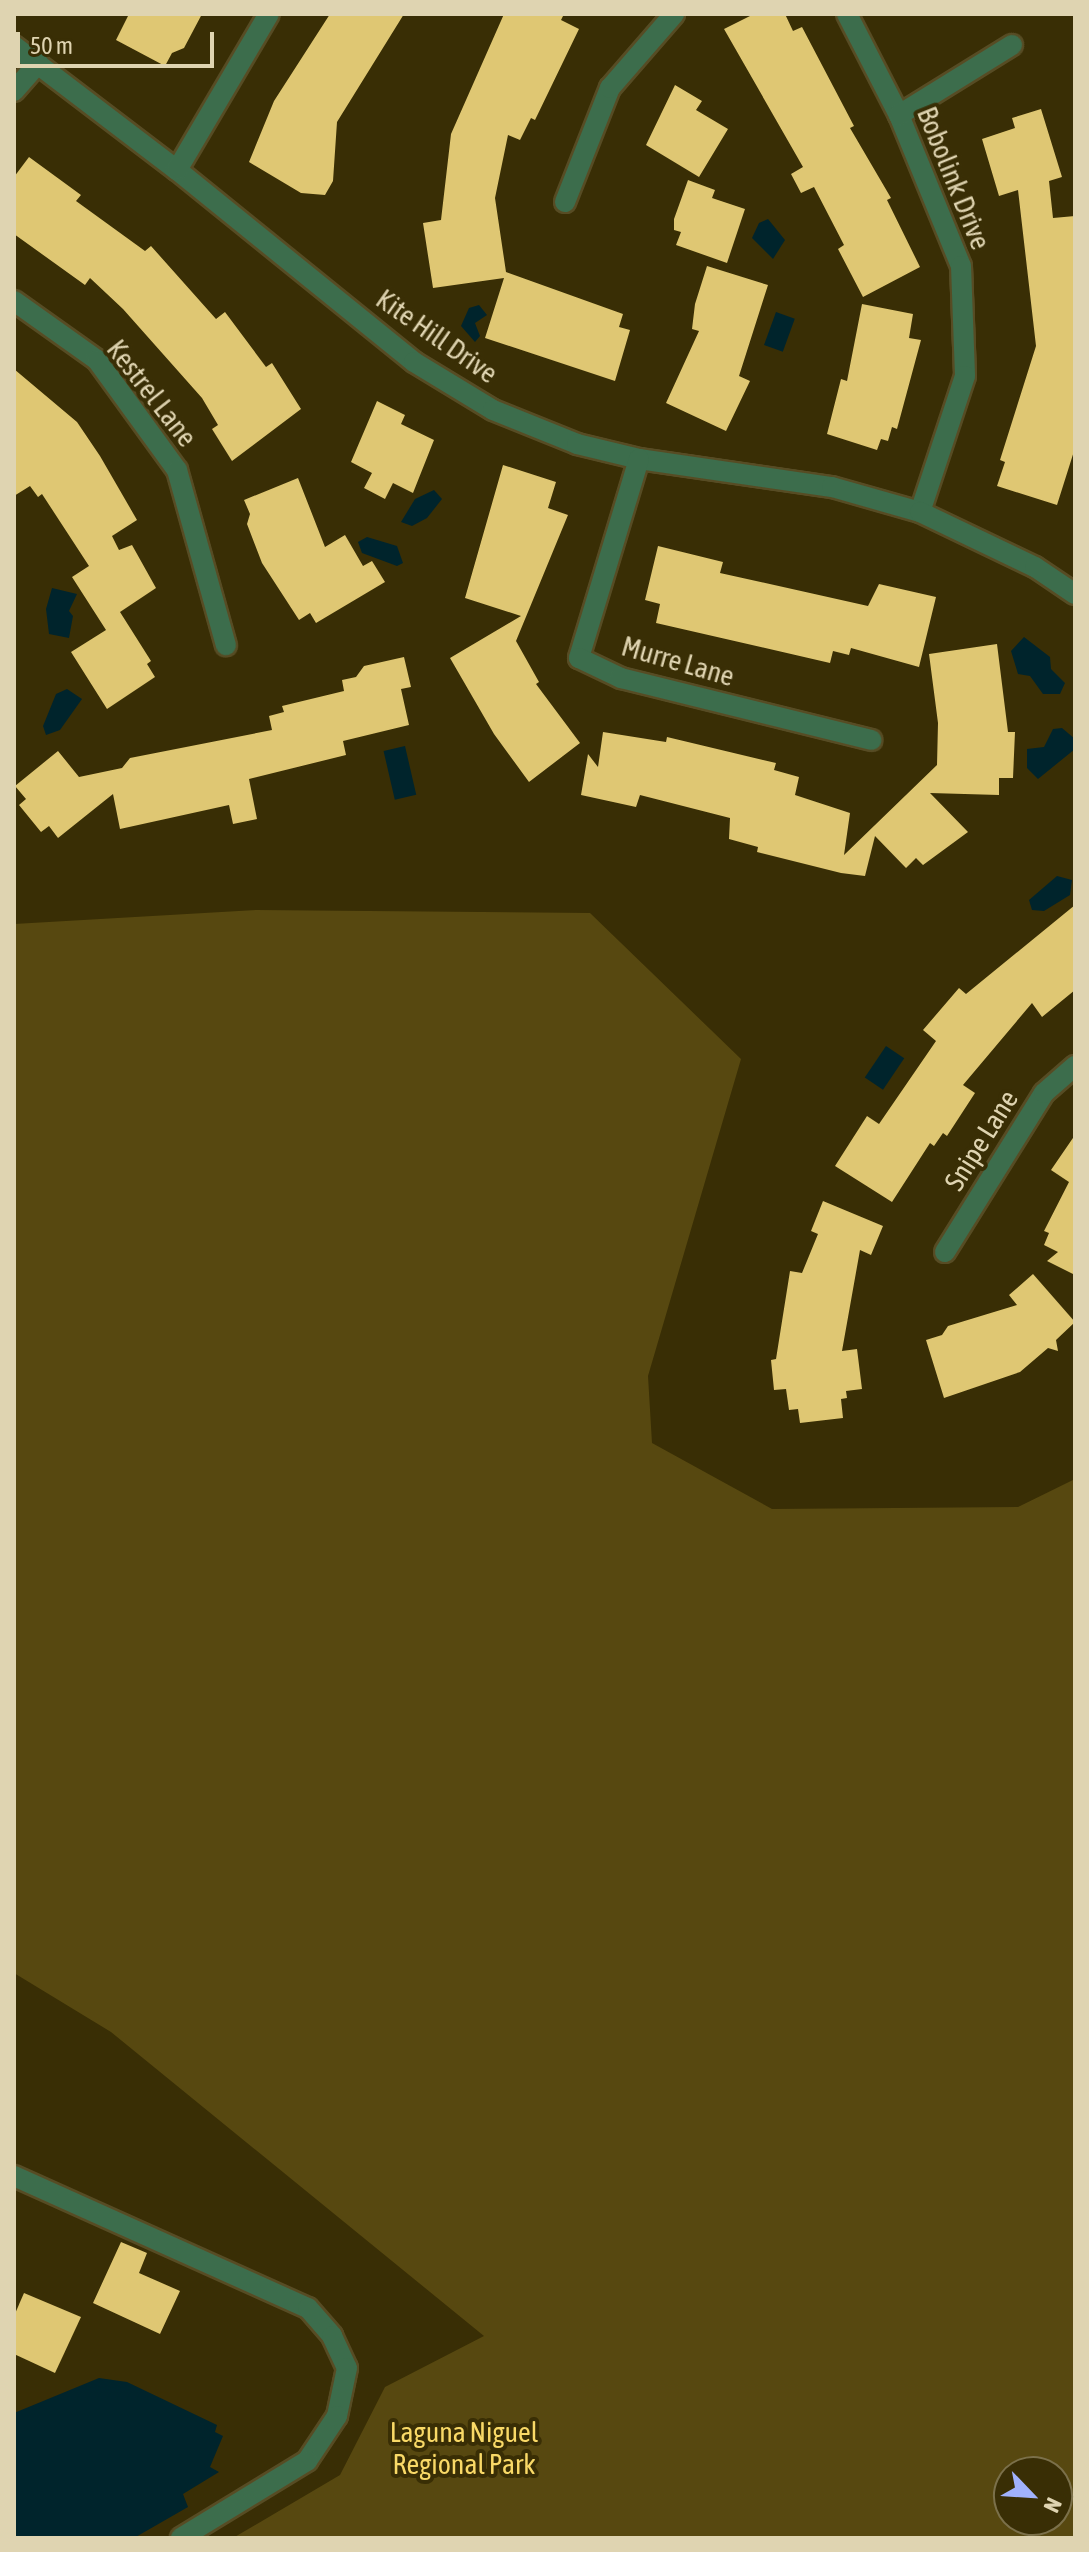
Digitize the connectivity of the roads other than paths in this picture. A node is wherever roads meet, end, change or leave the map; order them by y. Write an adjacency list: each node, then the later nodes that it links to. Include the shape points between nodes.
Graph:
1 (269, 14): 9 (street)
2 (674, 14): 10 (street, via 610,88)
3 (847, 14): 8 (street, Bobolink Drive)
4 (1012, 45): 8 (street)
5 (14, 46): 6 (street, Kite Hill Drive)
6 (38, 63): 7 (street); 9 (street, Kite Hill Drive)
7 (14, 91)
8 (899, 115): 13 (street, Bobolink Drive, via 961,266 965,376)
9 (177, 170): 12 (street, Kite Hill Drive, via 414,362 493,410 577,444)
10 (565, 202)
11 (14, 301): 15 (street, Kestrel Lane, via 97,360 177,470)
12 (639, 459): 13 (street, Kite Hill Drive, via 832,487); 16 (street, Murre Lane, via 579,658 621,678)
13 (920, 512): 14 (street, Kite Hill Drive, via 1035,567)
14 (1075, 594)
15 (226, 645)
16 (871, 740)
17 (1075, 1066): 18 (street, Snipe Lane, via 1044,1093)
18 (945, 1252)
19 (14, 2176): 20 (street, via 308,2308 332,2336 347,2368 337,2416 307,2461)
20 (181, 2538)

